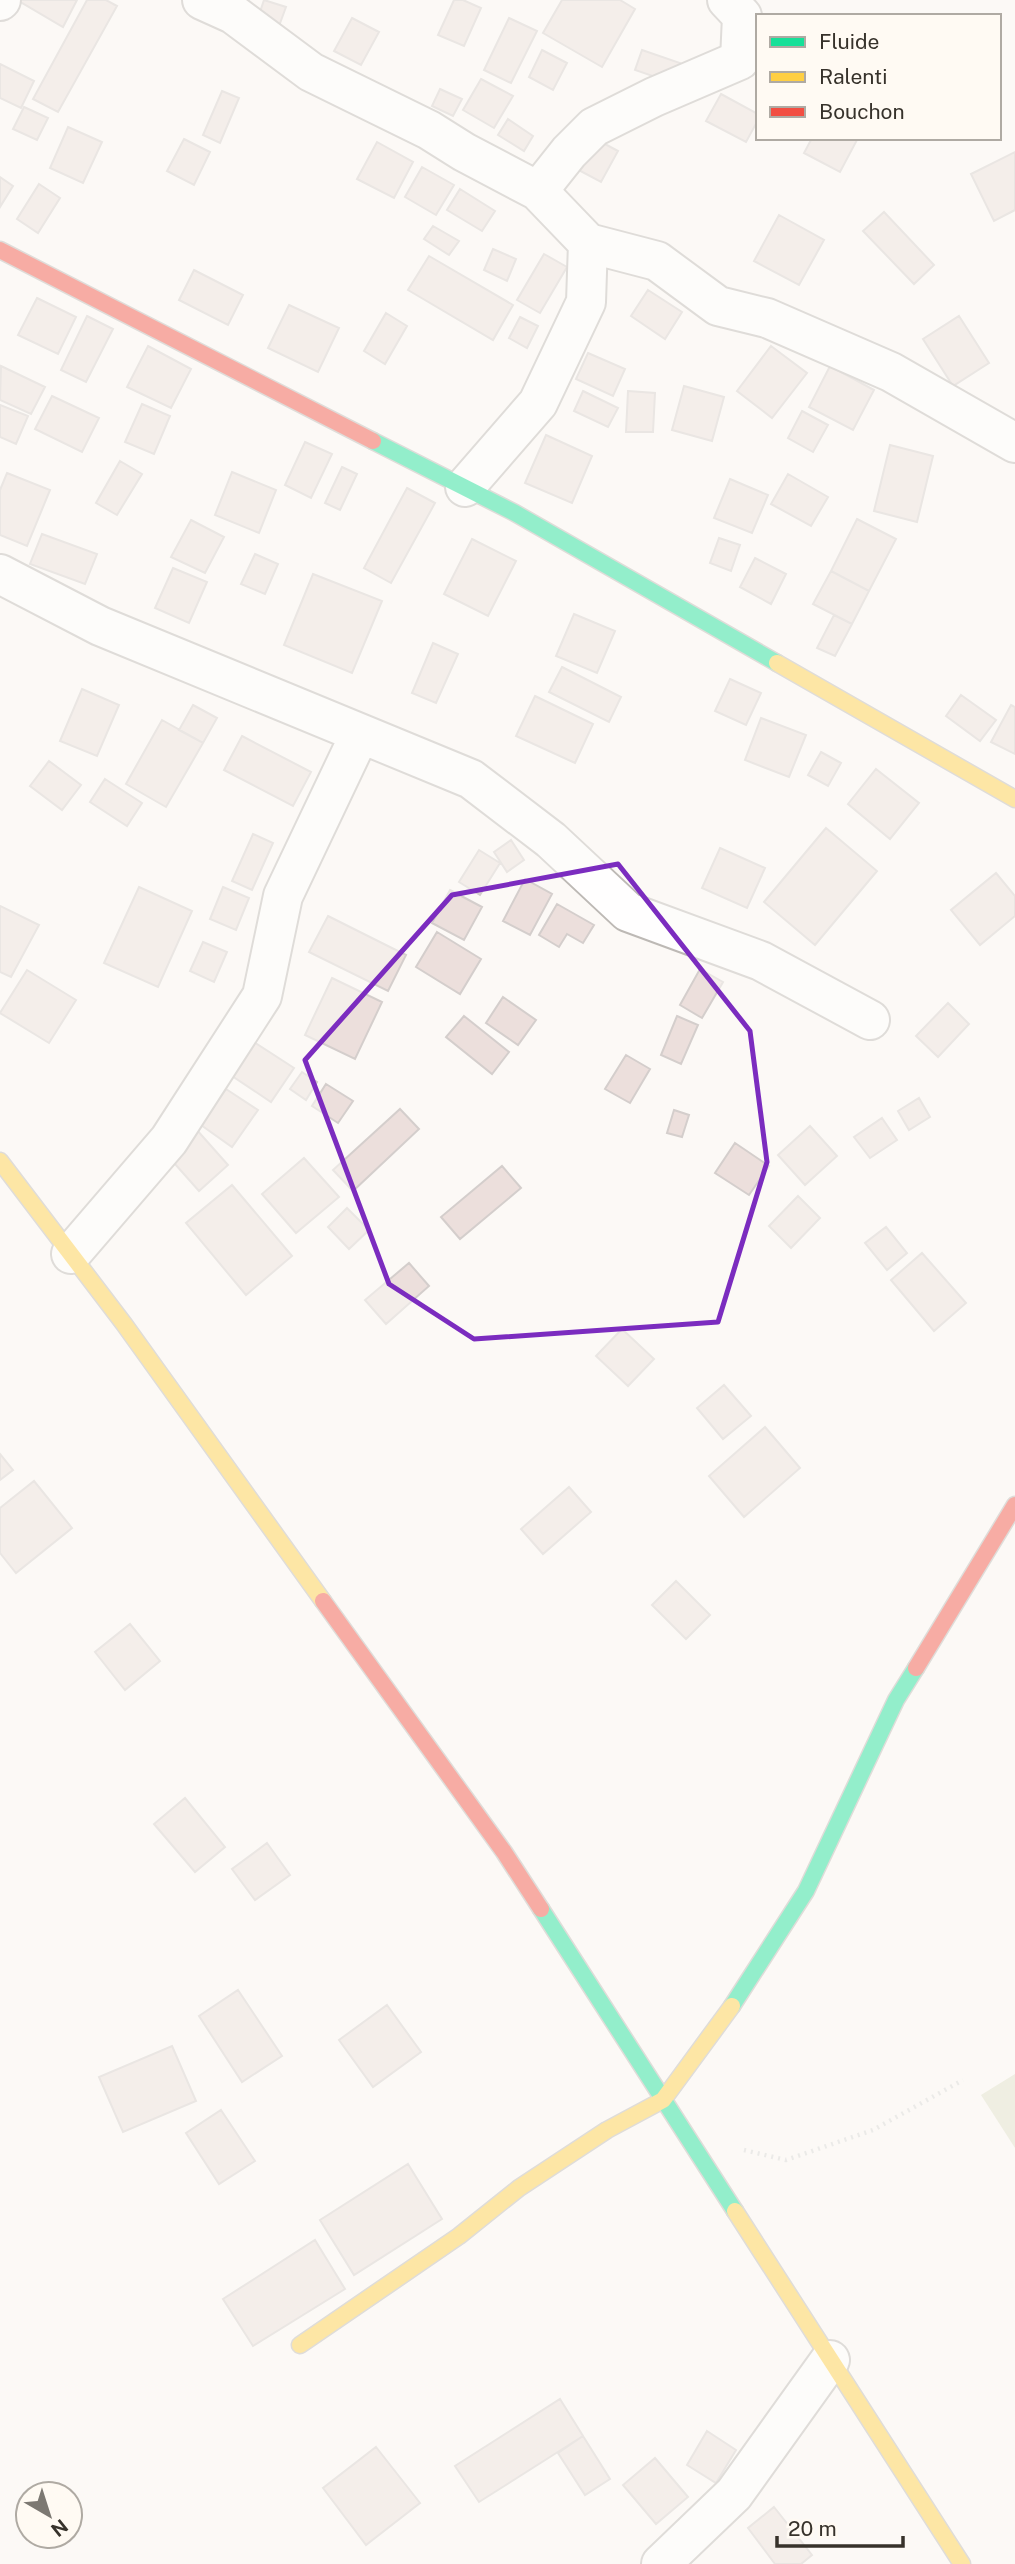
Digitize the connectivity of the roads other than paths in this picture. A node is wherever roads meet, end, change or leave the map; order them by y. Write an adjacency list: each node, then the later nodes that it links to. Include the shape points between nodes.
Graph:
1 (202, 0): 3 (street, via 233,14 311,72)
2 (727, 0): 3 (street, via 742,16 740,60 594,127)
3 (538, 191): 4 (street)
4 (588, 243): 6 (street, via 657,261 718,306 767,318 891,373); 7 (street, via 586,302 538,402)
5 (0, 250): 7 (street)
6 (1015, 443)
7 (465, 487): 10 (street)
8 (0, 574): 9 (street, via 100,626)
9 (359, 734): 11 (street, via 471,779 551,840 628,912 761,961); 13 (street, via 283,896 262,996 169,1140)
10 (1015, 799)
11 (870, 1020)
12 (0, 1161): 13 (street)
13 (71, 1254): 15 (street, via 504,1852)
14 (1015, 1505): 15 (street, via 896,1700 806,1891 746,1987)
15 (663, 2100): 16 (street, via 607,2130 519,2188 459,2236); 17 (street)
16 (300, 2345)
17 (830, 2360): 18 (street, via 734,2494); 19 (street)
18 (661, 2564)
19 (961, 2564)

